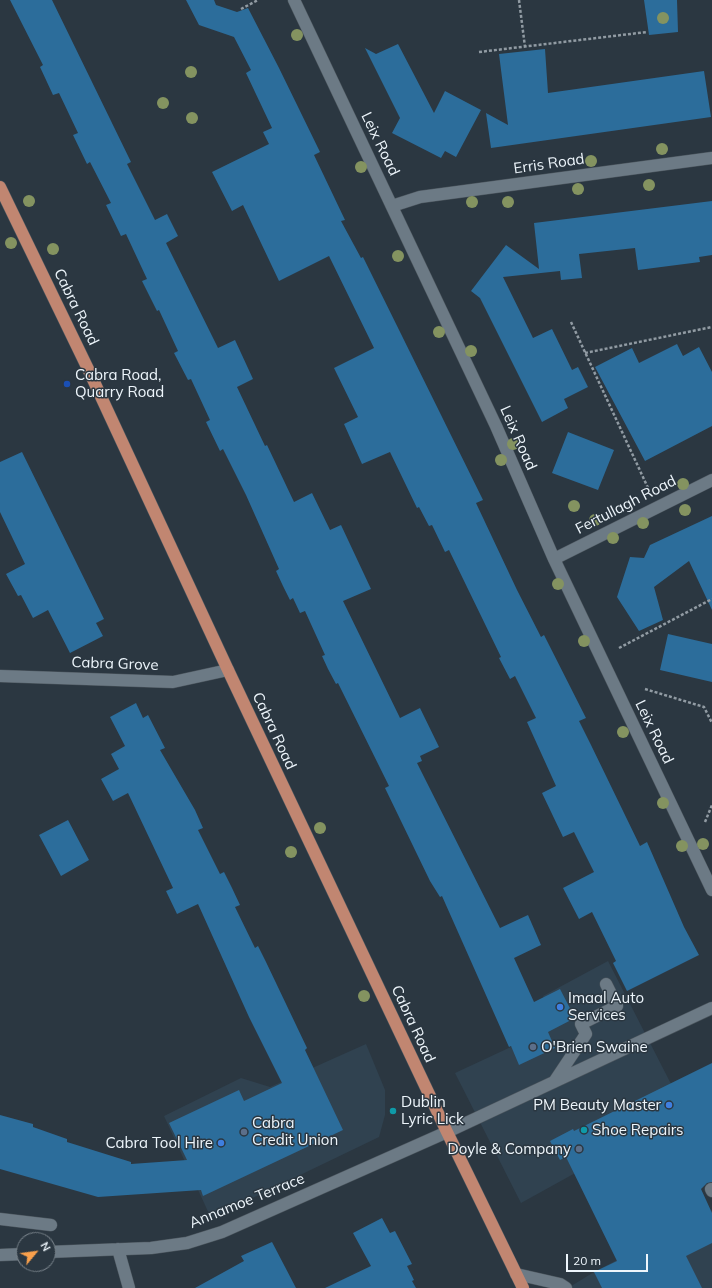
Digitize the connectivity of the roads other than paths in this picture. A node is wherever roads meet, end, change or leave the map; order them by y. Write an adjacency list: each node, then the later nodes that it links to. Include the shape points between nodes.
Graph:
1 (294, 0): 4 (street, Leix Road)
2 (712, 158): 4 (street, Erris Road, via 420,197)
3 (0, 187): 7 (main road, Cabra Road)
4 (392, 206): 6 (street, Leix Road, via 496,426)
5 (712, 480): 6 (street, Fertullagh Road)
6 (554, 559): 9 (street, Leix Road)
7 (228, 670): 8 (street, Cabra Grove, via 172,682); 13 (main road, Cabra Road)
8 (0, 676)
9 (712, 890)
10 (606, 984): 12 (street, via 617,1006 581,1024 586,1034)
11 (712, 1008): 12 (street, Annamoe Terrace)
12 (553, 1082): 13 (street, Annamoe Terrace)
13 (447, 1132): 16 (street, Annamoe Terrace, via 222,1232 187,1243); 20 (main road, Cabra Road)
14 (0, 1219): 15 (street)
15 (51, 1225)
16 (118, 1249): 17 (street, Annamoe Terrace); 21 (street)
17 (56, 1252)
18 (16, 1254): 19 (street)
19 (0, 1255)
20 (516, 1274): 22 (main road, Cabra Road); 23 (street, via 560,1284)
21 (129, 1288)
22 (523, 1288)
23 (566, 1288)

